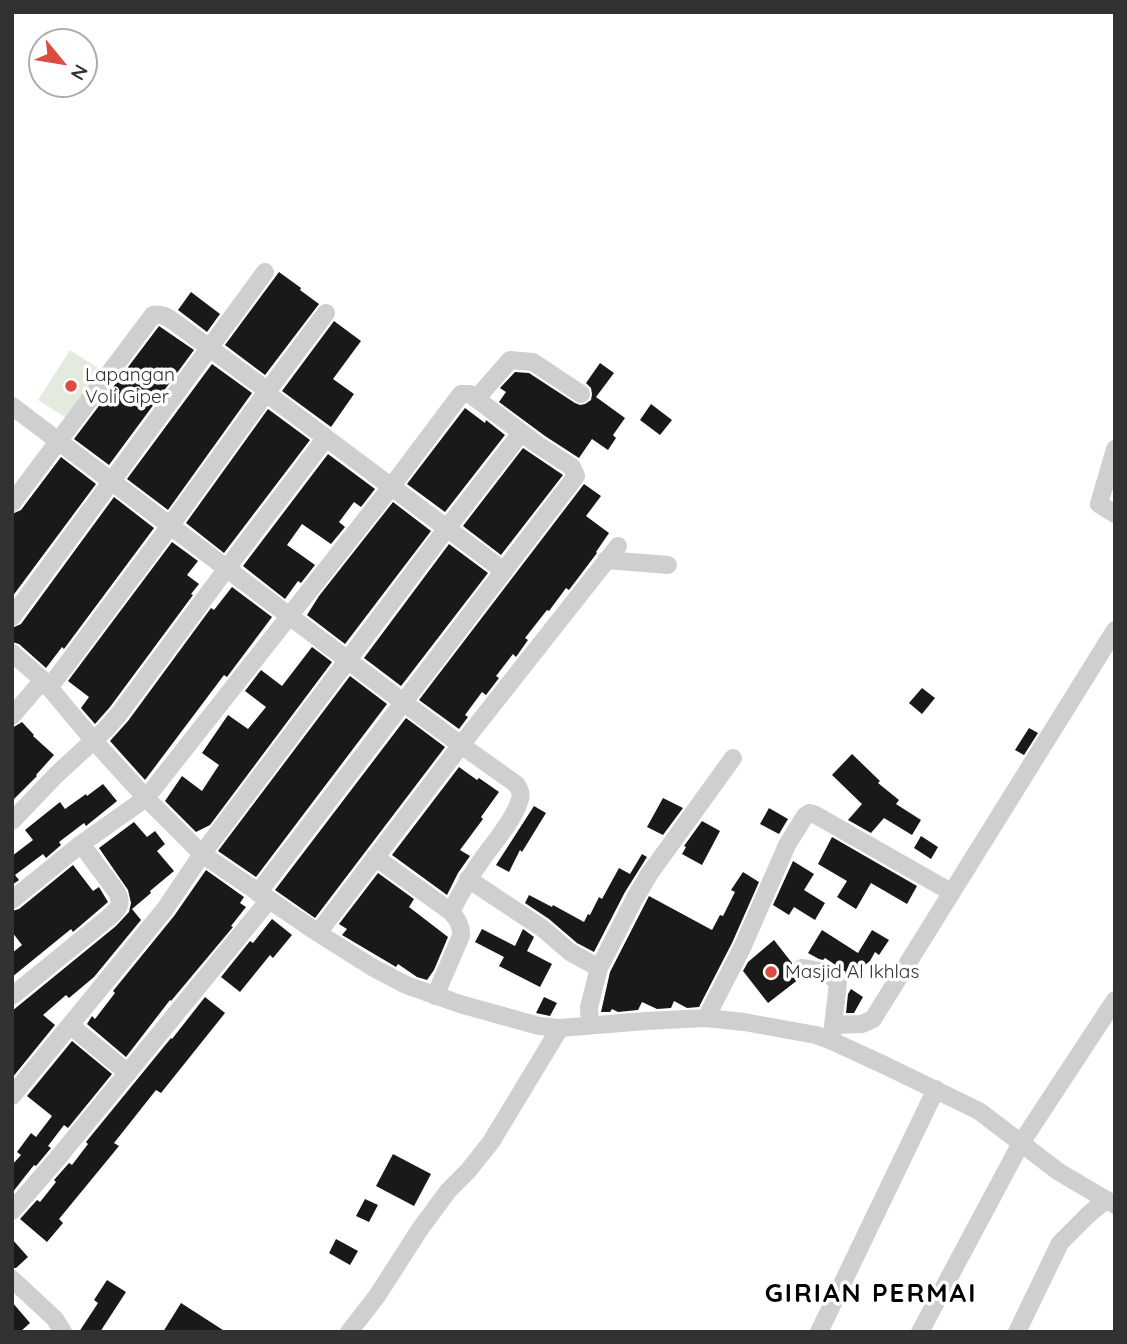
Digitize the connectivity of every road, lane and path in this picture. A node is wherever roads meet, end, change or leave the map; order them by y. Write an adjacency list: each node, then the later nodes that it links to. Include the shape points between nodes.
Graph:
1 (265, 272): 3 (street)
2 (326, 313): 4 (street)
3 (211, 348): 4 (street); 10 (street, via 164,316 153,315); 12 (street)
4 (267, 392): 9 (street); 16 (street)
5 (581, 394): 6 (street, via 533,362 510,360)
6 (477, 399): 8 (street); 13 (street, via 461,394)
7 (12, 405): 10 (street)
8 (521, 433): 17 (street); 20 (street, via 572,467 576,476)
9 (325, 439): 13 (street); 19 (street)
10 (59, 441): 12 (street); 14 (street)
11 (1115, 449): 15 (street, via 1099,504)
12 (113, 482): 16 (street); 22 (street)
13 (391, 486): 17 (street); 21 (street)
14 (12, 503)
15 (1115, 514)
16 (170, 526): 19 (street); 26 (street)
17 (447, 528): 20 (street); 25 (street)
18 (668, 565): 30 (street, via 612,553)
19 (227, 568): 21 (street); 29 (street, via 132,698)
20 (504, 571): 27 (street)
21 (288, 616): 25 (street); 32 (street)
22 (12, 617)
23 (1115, 630): 38 (street)
24 (12, 653): 26 (street)
25 (347, 660): 27 (street); 35 (street)
26 (46, 684): 28 (street); 29 (street)
27 (403, 702): 30 (street); 39 (street)
28 (12, 716)
29 (94, 741): 32 (street); 33 (street)
30 (461, 746): 36 (street); 37 (street, via 516,784 521,798)
31 (733, 758): 43 (street, via 650,873)
32 (146, 798): 34 (street); 35 (street)
33 (12, 821)
34 (81, 844): 40 (street); 45 (street, via 121,903)
35 (202, 854): 39 (street); 50 (street, via 165,909)
36 (375, 858): 41 (street); 42 (street)
37 (468, 879): 41 (street); 43 (street)
38 (951, 892): 48 (street, via 809,813 780,858 755,921); 52 (street, via 873,1019)
39 (264, 897): 42 (street); 53 (street)
40 (12, 900)
41 (451, 912): 46 (street, via 461,936)
42 (318, 933): 46 (street, via 372,967)
43 (599, 968): 49 (street, via 589,1007)
44 (802, 968): 52 (street, via 826,973 838,983)
45 (12, 996)
46 (435, 996): 51 (street)
47 (1115, 1000): 56 (street)
48 (706, 1018): 49 (street); 52 (street)
49 (590, 1025): 51 (street)
50 (71, 1026): 53 (street); 55 (street)
51 (560, 1028): 61 (street, via 491,1142 447,1191)
52 (832, 1033): 54 (street)
53 (128, 1073): 58 (street)
54 (936, 1089): 56 (street, via 979,1111); 62 (street)
55 (12, 1096)
56 (1021, 1143): 57 (street); 63 (street)
57 (1110, 1203): 64 (street, via 1089,1214 1060,1243)
58 (12, 1212)
59 (12, 1279): 60 (street)
60 (54, 1328)
61 (349, 1332)
62 (819, 1332)
63 (920, 1332)
64 (1017, 1332)

